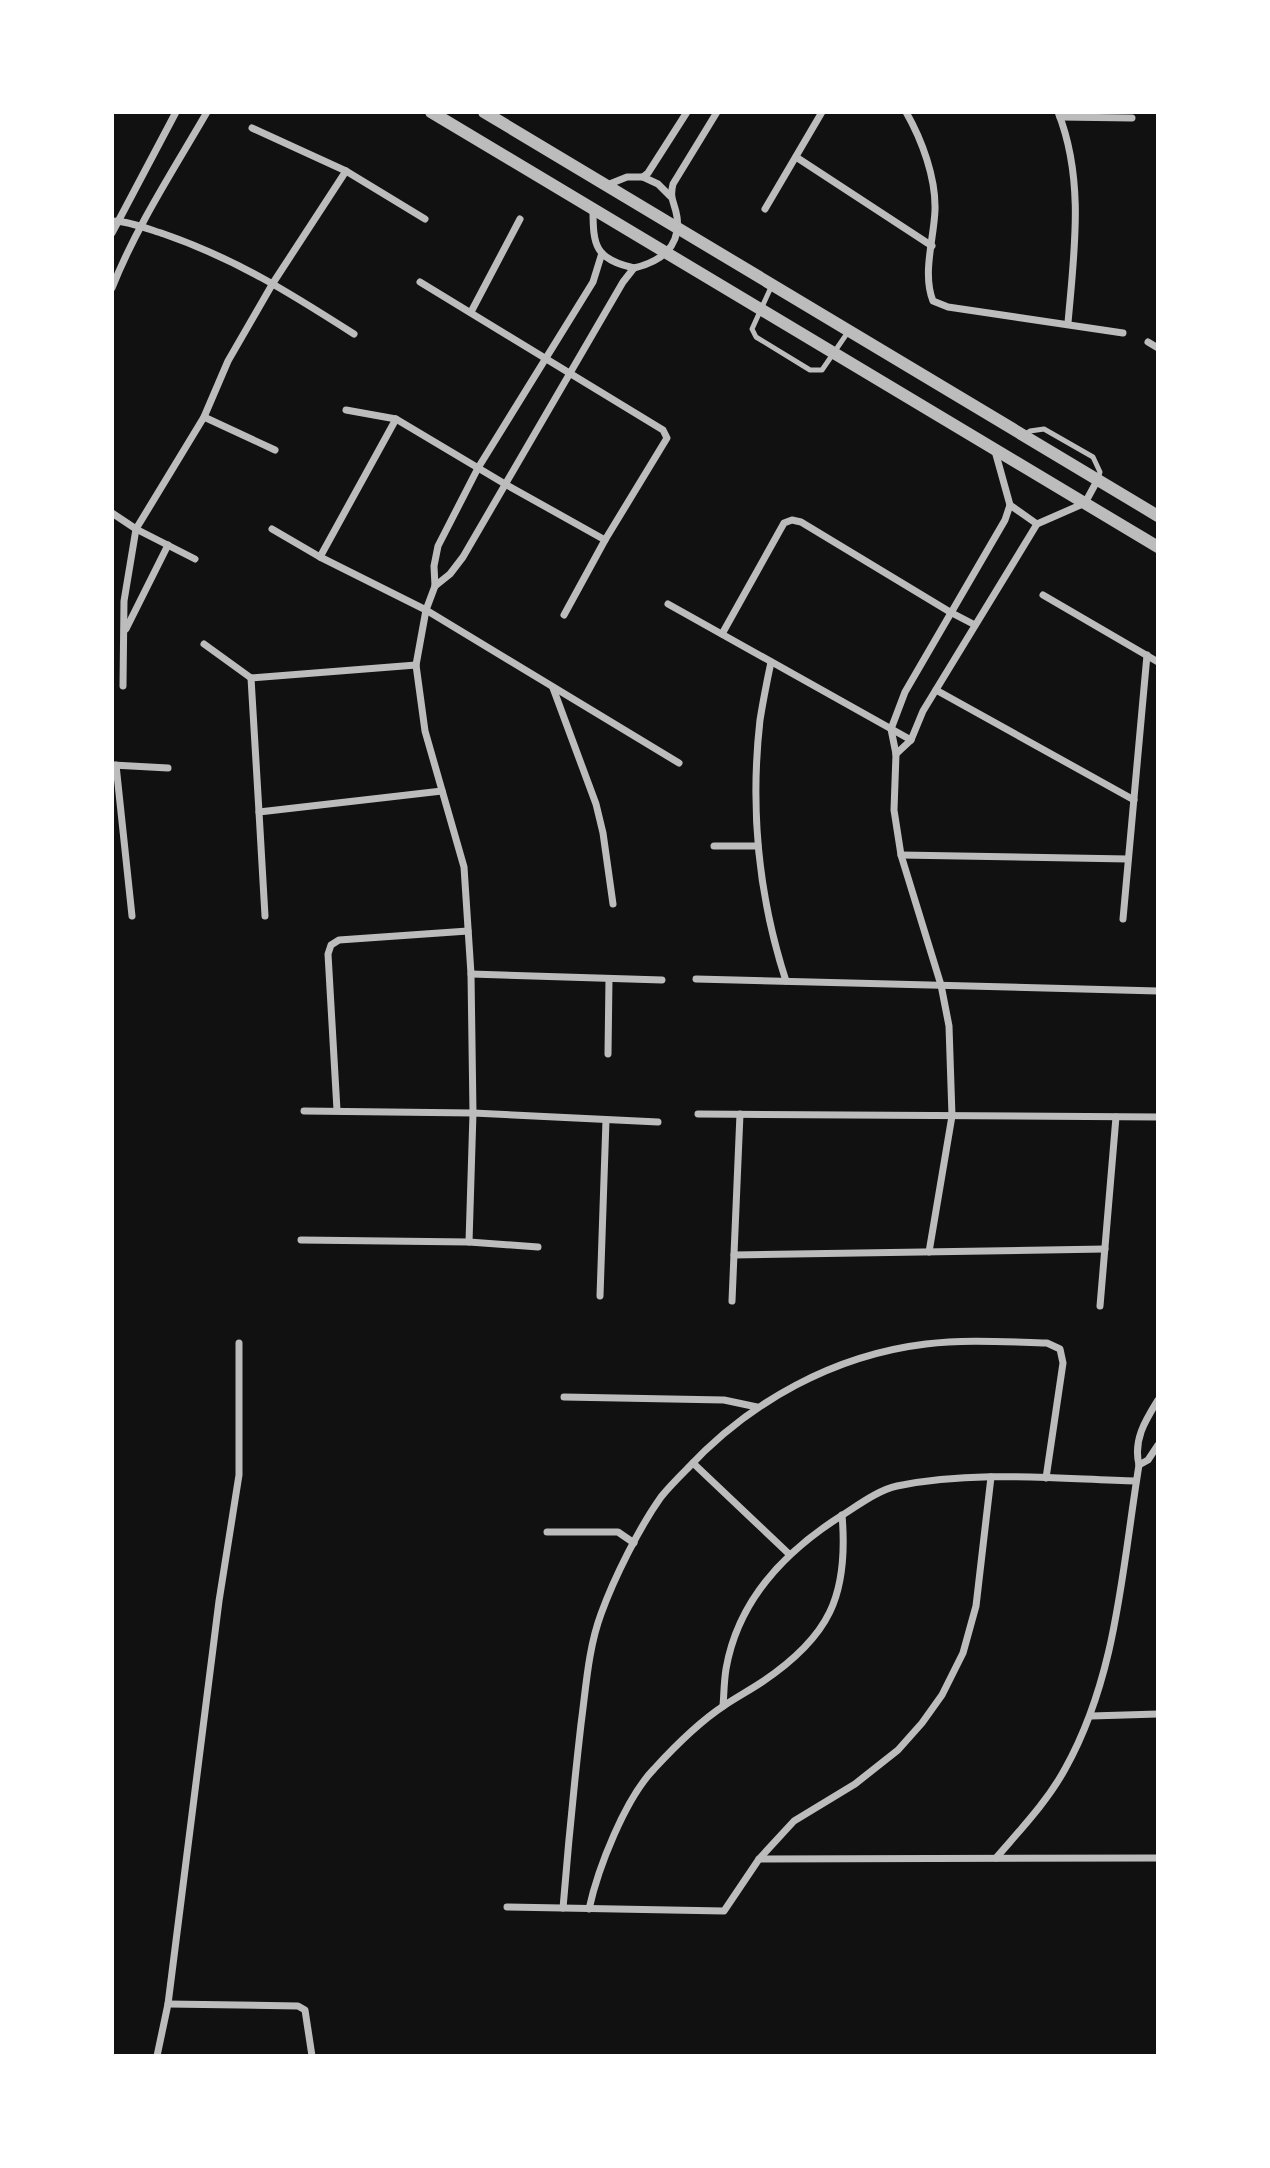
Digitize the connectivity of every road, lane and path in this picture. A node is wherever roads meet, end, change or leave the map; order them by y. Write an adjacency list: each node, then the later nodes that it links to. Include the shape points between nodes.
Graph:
1 (176, 112): 21 (street)
2 (207, 112): 22 (street)
3 (431, 112): 17 (street)
4 (484, 112): 15 (street)
5 (687, 112): 14 (street)
6 (717, 112): 16 (street)
7 (822, 112): 12 (street)
8 (906, 112): 25 (street, via 930,175 935,208)
9 (1059, 114): 10 (street); 35 (street, via 1075,173)
10 (1132, 118)
11 (252, 128): 13 (street)
12 (796, 158): 18 (street); 25 (street)
13 (346, 171): 19 (street); 30 (street)
14 (643, 177): 15 (street, via 627,177); 16 (street)
15 (607, 186): 23 (street)
16 (670, 196): 23 (street)
17 (593, 209): 26 (street, via 593,238); 27 (street)
18 (765, 209)
19 (425, 219)
20 (520, 219): 34 (street)
21 (115, 220): 22 (street); 24 (street)
22 (142, 227): 30 (street, via 187,242); 32 (street)
23 (678, 227): 27 (street); 31 (street)
24 (112, 233)
25 (932, 246): 35 (street, via 928,288 933,300 948,307)
26 (602, 253): 28 (street, via 616,264); 42 (street, via 593,282)
27 (666, 253): 28 (street, via 653,264); 33 (street)
28 (634, 268): 43 (street)
29 (420, 282): 34 (street)
30 (274, 283): 38 (street); 45 (street, via 228,361)
31 (773, 284): 33 (lane); 36 (street)
32 (112, 288)
33 (761, 310): 41 (street); 41 (lane, via 752,329 755,337 810,370 822,370)
34 (471, 312): 42 (street)
35 (1068, 323): 37 (street)
36 (850, 330): 41 (lane); 50 (street)
37 (1122, 333)
38 (354, 334)
39 (1148, 342): 40 (street)
40 (1158, 348)
41 (834, 352): 47 (street)
42 (545, 356): 43 (street); 49 (street)
43 (571, 372): 51 (street); 59 (street, via 663,430 667,438)
44 (346, 410): 46 (street)
45 (204, 417): 48 (street); 57 (street)
46 (396, 419): 49 (street); 62 (street)
47 (995, 449): 52 (street); 53 (street)
48 (275, 450)
49 (478, 468): 51 (street); 64 (street, via 438,546)
50 (1098, 479): 52 (street); 55 (street)
51 (505, 484): 59 (street); 64 (street, via 463,558)
52 (1086, 503): 56 (street); 61 (street)
53 (1010, 505): 56 (street); 68 (street)
54 (112, 513): 57 (street)
55 (1158, 516)
56 (1037, 524): 70 (street)
57 (136, 529): 60 (street); 71 (street, via 124,601)
58 (272, 529): 62 (street)
59 (605, 540): 69 (street)
60 (168, 545): 63 (street); 71 (street)
61 (1158, 547)
62 (320, 557): 67 (street)
63 (195, 559)
64 (435, 586): 67 (street)
65 (1043, 595): 74 (street)
66 (668, 604): 72 (street)
67 (426, 610): 77 (street); 80 (street)
68 (950, 612): 70 (street); 72 (street, via 792,520 784,523); 82 (street, via 905,692)
69 (564, 615)
70 (975, 625): 81 (street)
71 (125, 629): 79 (street)
72 (722, 634): 75 (street)
73 (204, 644): 78 (street)
74 (1147, 655): 76 (street); 89 (street)
75 (771, 662): 82 (street); 92 (street, via 761,720)
76 (1158, 662)
77 (416, 665): 78 (street); 88 (street, via 425,731)
78 (251, 678): 90 (street)
79 (123, 686)
80 (553, 688): 85 (street); 95 (street, via 596,804)
81 (936, 690): 83 (street); 89 (street)
82 (891, 729): 83 (street); 84 (street)
83 (911, 740): 84 (street)
84 (896, 754): 93 (street, via 894,810)
85 (679, 763)
86 (114, 765): 87 (street); 96 (street)
87 (168, 768)
88 (442, 791): 90 (street); 99 (street, via 464,866)
89 (1134, 800): 94 (street)
90 (259, 812): 97 (street)
91 (714, 846): 92 (street)
92 (758, 846): 104 (street)
93 (901, 855): 94 (street); 105 (street)
94 (1128, 859): 98 (street)
95 (613, 904)
96 (132, 916)
97 (265, 916)
98 (1123, 919)
99 (468, 931): 100 (street); 108 (street, via 339,940 331,945)
100 (471, 974): 101 (street); 110 (street)
101 (609, 979): 103 (street); 107 (street)
102 (696, 979): 104 (street)
103 (662, 980)
104 (786, 981): 105 (street)
105 (941, 985): 106 (street); 113 (street, via 949,1026)
106 (1158, 991)
107 (608, 1054)
108 (337, 1110): 109 (street); 110 (street)
109 (304, 1111)
110 (473, 1114): 116 (street); 119 (street)
111 (698, 1114): 112 (street)
112 (740, 1114): 113 (street); 123 (street)
113 (952, 1115): 114 (street); 122 (street)
114 (1116, 1116): 115 (street); 121 (street)
115 (1158, 1116)
116 (606, 1120): 117 (street); 124 (street)
117 (658, 1122)
118 (301, 1240): 119 (street)
119 (469, 1242): 120 (street)
120 (538, 1247)
121 (1105, 1249): 122 (street); 126 (street)
122 (929, 1252): 123 (street)
123 (734, 1255): 125 (street)
124 (600, 1296)
125 (732, 1300)
126 (1100, 1306)
127 (239, 1343): 150 (street, via 239,1475)
128 (564, 1397): 130 (street, via 724,1400)
129 (1158, 1400): 133 (street, via 1139,1435)
130 (757, 1408): 132 (street); 135 (street, via 789,1388 869,1355 949,1341 1047,1343 1060,1349 1063,1363)
131 (1158, 1445): 133 (street)
132 (693, 1463): 139 (street, via 662,1496); 140 (street)
133 (1139, 1465): 136 (street)
134 (991, 1477): 135 (street); 137 (street, via 893,1486); 146 (street, via 976,1606 963,1653 943,1695 898,1750 855,1784 794,1821)
135 (1046, 1478): 136 (street)
136 (1136, 1481): 143 (street, via 1113,1639)
137 (842, 1516): 140 (street); 141 (street, via 842,1578 833,1608 795,1657)
138 (547, 1532): 139 (street, via 618,1532)
139 (634, 1543): 148 (street, via 600,1615 588,1666)
140 (789, 1554): 141 (street, via 750,1603 736,1633 726,1669)
141 (723, 1706): 149 (street, via 651,1772 620,1820)
142 (1158, 1714): 143 (street)
143 (1091, 1716): 144 (street, via 1046,1798)
144 (996, 1858): 145 (street); 146 (street)
145 (1158, 1858)
146 (759, 1859): 149 (street, via 724,1911)
147 (507, 1907): 148 (street)
148 (563, 1908): 149 (street)
149 (589, 1909)
150 (168, 2004): 151 (street); 152 (street, via 298,2006 304,2010)
151 (157, 2056)
152 (313, 2056)

